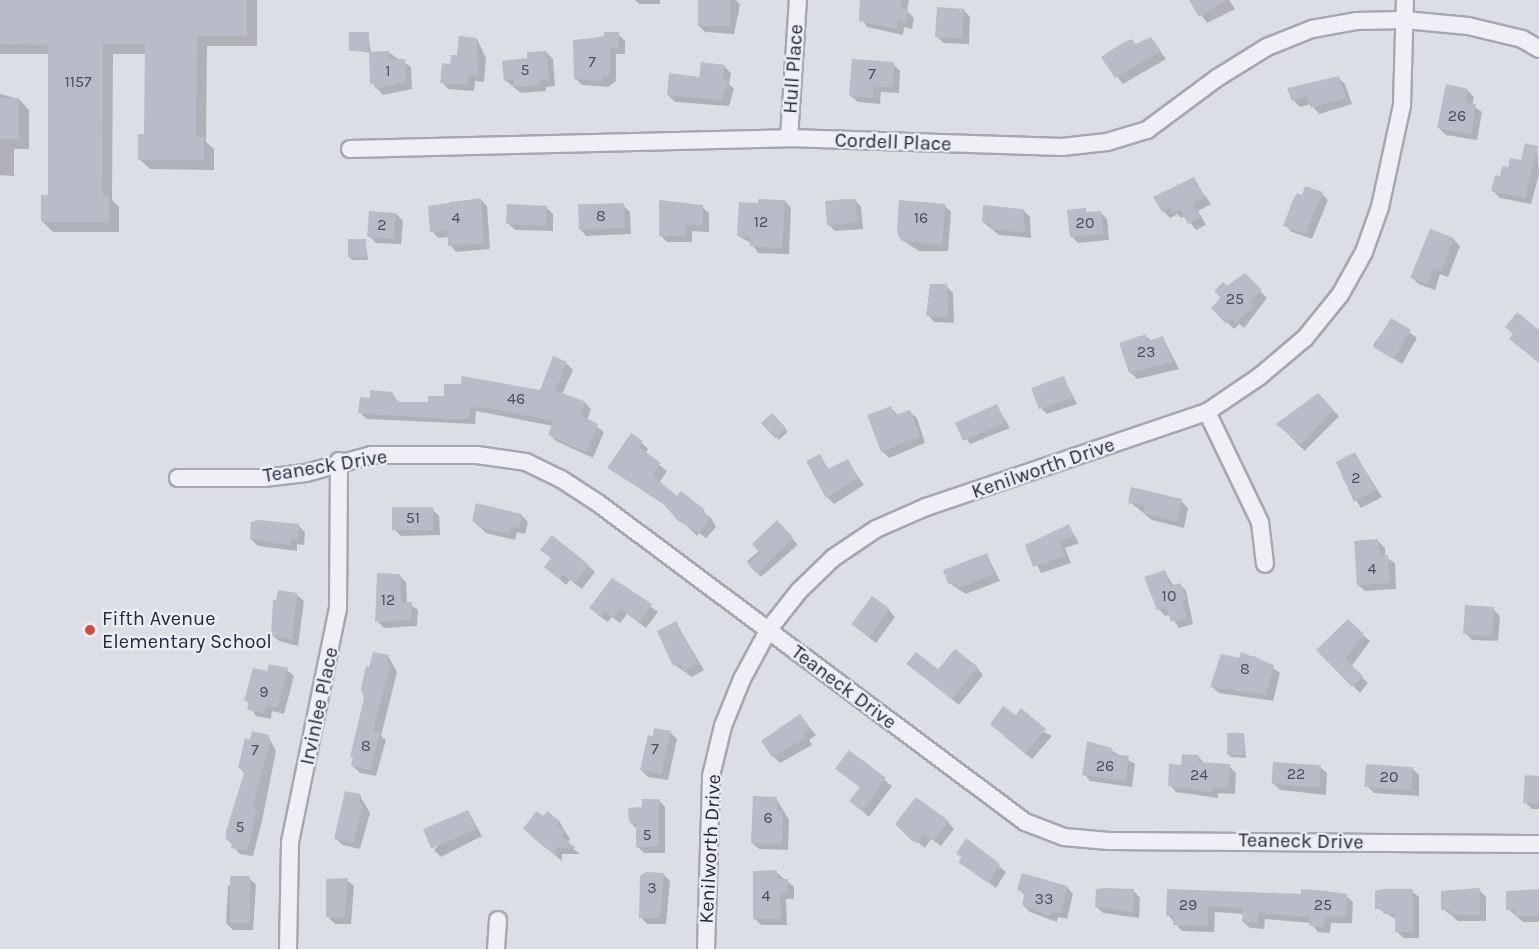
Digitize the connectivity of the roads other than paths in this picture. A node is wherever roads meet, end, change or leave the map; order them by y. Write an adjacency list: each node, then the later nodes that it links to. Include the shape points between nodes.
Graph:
1 (798, 0): 5 (street, Hull Place)
2 (1405, 0): 3 (street, Kenilworth Drive)
3 (1405, 20): 4 (street, Cordell Place, via 1468,26 1522,39); 5 (street, Cordell Place, via 1357,21 1312,29 1290,38 1217,78 1147,130 1107,142 1062,147); 7 (street, Kenilworth Drive, via 1402,105 1380,207 1364,252 1340,295 1305,338 1260,376)
4 (1539, 49)
5 (789, 138): 6 (street, Cordell Place)
6 (350, 149)
7 (1207, 412): 10 (street, via 1260,522); 11 (street, Kenilworth Drive, via 926,507 876,529 833,558 799,591)
8 (339, 461): 9 (street, Teaneck Drive, via 306,473 264,478); 11 (street, Teaneck Drive, via 372,455 423,454 526,462 561,478 598,503); 14 (street, Irvinlee Place, via 338,609 290,842)
9 (178, 478)
10 (1265, 564)
11 (769, 629): 12 (street, Teaneck Drive, via 1025,822 1064,837 1109,841); 16 (street, Kenilworth Drive, via 738,688 711,776)
12 (1539, 843)
13 (498, 920): 15 (street)
14 (288, 949)
15 (496, 949)
16 (706, 949)

